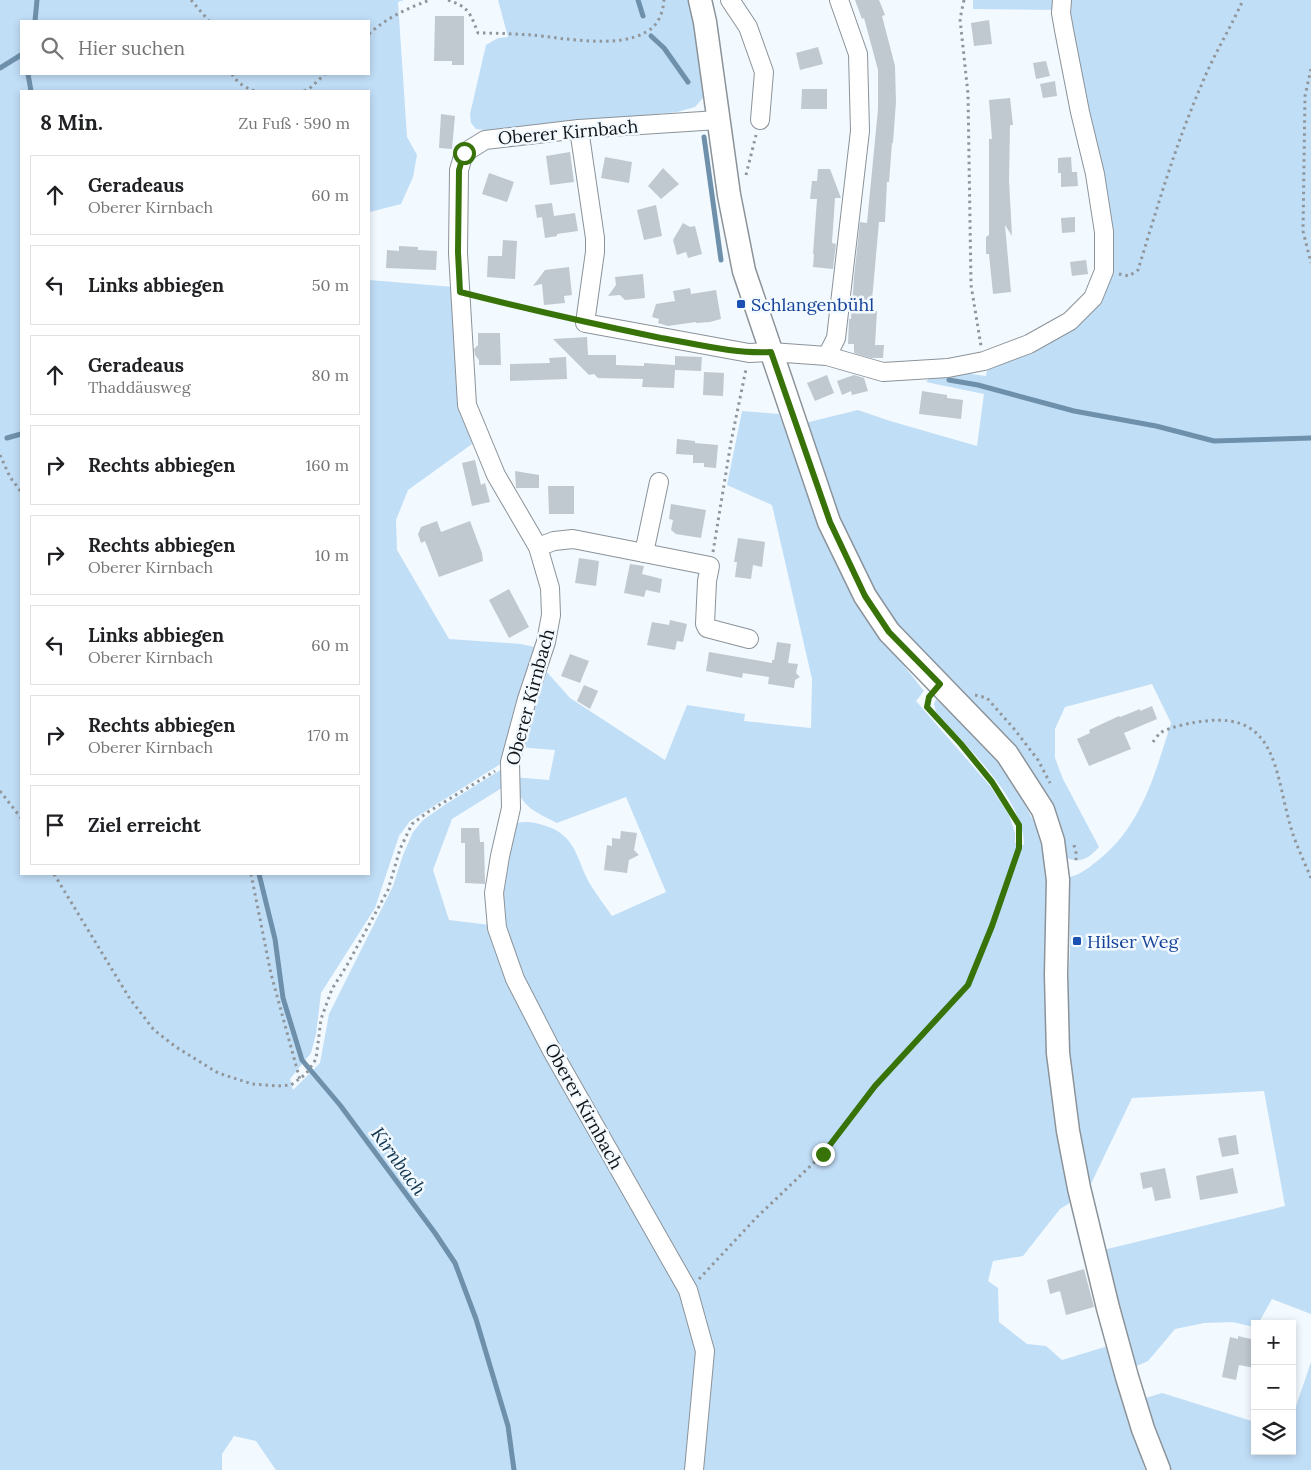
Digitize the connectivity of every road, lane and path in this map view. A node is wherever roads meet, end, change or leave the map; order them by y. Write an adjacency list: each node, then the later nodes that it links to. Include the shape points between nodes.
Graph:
1 (191, 0): 11 (path)
2 (430, 0): 12 (path, via 389,19)
3 (448, 0): 4 (path, via 462,5 471,14 478,33 604,41 631,38 647,32 659,21)
4 (664, 0)
5 (700, 0): 18 (main road)
6 (730, 0): 19 (street, via 748,27 764,72)
7 (839, 0): 27 (street, via 858,54 860,131 836,338)
8 (964, 0): 28 (path, via 960,19 968,94 971,285)
9 (1062, 0): 23 (street, via 1064,30 1104,232)
10 (1243, 0): 23 (path, via 1201,84 1166,176 1138,270 1130,276)
11 (208, 20)
12 (370, 33)
13 (1311, 69): 22 (path, via 1305,96 1303,231)
14 (232, 75): 16 (path)
15 (325, 75): 17 (path)
16 (252, 90)
17 (305, 90)
18 (718, 120): 20 (street, Oberer Kirnbach); 26 (main road)
19 (760, 120): 21 (path)
20 (579, 129): 24 (street, Oberer Kirnbach, via 484,140 464,153 459,170); 25 (street, via 595,238)
21 (746, 177)
22 (1311, 263)
23 (1104, 271): 28 (street, via 1093,298 1070,320 1029,344)
24 (460, 292): 25 (path); 32 (street, Oberer Kirnbach, via 467,405 496,475)
25 (585, 323): 26 (street)
26 (760, 353): 27 (street); 34 (path, via 731,442); 36 (main road, via 830,522 865,596 889,632)
27 (826, 356): 28 (street, via 883,372 948,368)
28 (984, 361)
29 (0, 455): 31 (path)
30 (659, 482): 33 (street)
31 (20, 491)
32 (538, 547): 33 (street, via 573,539); 38 (street, Oberer Kirnbach, via 550,588 551,615)
33 (644, 552): 34 (street)
34 (710, 566): 35 (street, via 707,628)
35 (749, 639)
36 (940, 684): 45 (path, via 929,697 927,707 992,782 1019,825 1020,834 1019,848 968,985 875,1086 823,1154); 47 (main road, via 1007,754 1044,810 1053,841 1058,880 1058,1053 1068,1131 1108,1308 1132,1394)
37 (1153, 742): 43 (path, via 1160,733 1193,722 1223,719 1249,726 1265,741 1291,828)
38 (510, 762): 44 (path, via 412,824 400,849 388,890 332,989 321,1019 316,1059); 45 (street, Oberer Kirnbach, via 511,808 494,893 497,928 516,979 552,1049)
39 (0, 791): 40 (path)
40 (20, 817)
41 (55, 875): 44 (path, via 130,999 154,1030 218,1072 243,1081 277,1086 291,1085)
42 (251, 875): 44 (path, via 271,974)
43 (1311, 878)
44 (300, 1080)
45 (688, 1290): 46 (street, Oberer Kirnbach, via 705,1351)
46 (694, 1470)
47 (1159, 1470)

